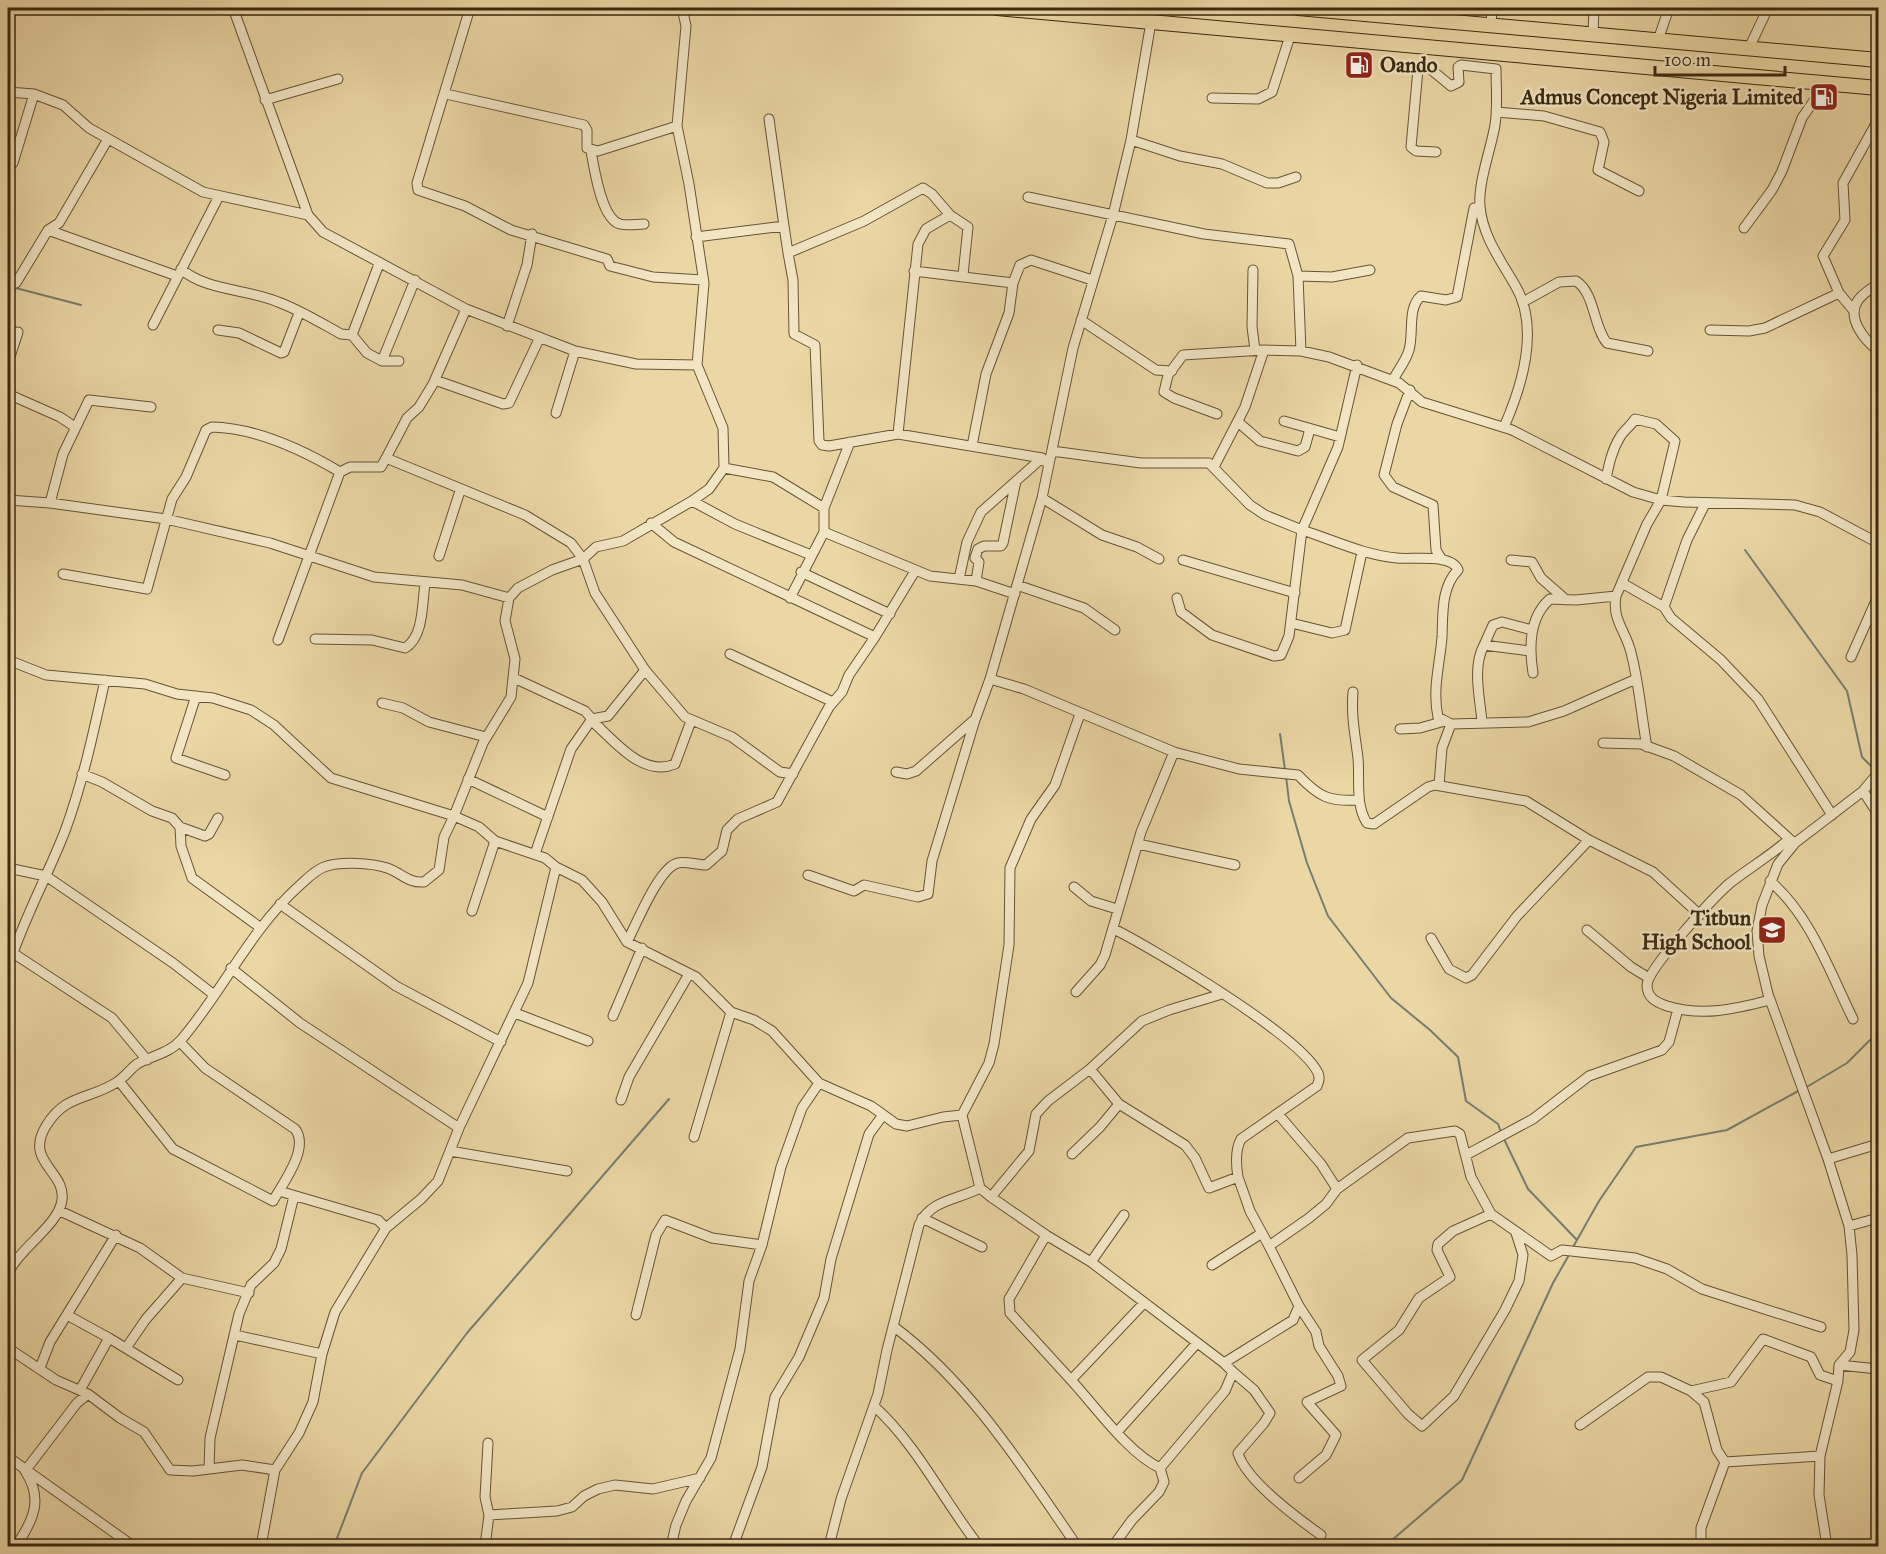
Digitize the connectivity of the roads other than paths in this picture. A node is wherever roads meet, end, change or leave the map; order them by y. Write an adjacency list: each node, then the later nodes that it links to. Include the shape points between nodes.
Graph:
1 (233, 8): 25 (street)
2 (470, 8): 23 (street)
3 (682, 8): 29 (street, via 686,26)
4 (997, 8): 11 (highway)
5 (1298, 8): 10 (highway)
6 (1492, 8): 12 (street)
7 (1594, 8): 13 (street)
8 (1669, 8): 15 (street)
9 (1767, 8): 16 (street)
10 (1340, 10): 12 (highway)
11 (1150, 22): 14 (highway); 31 (street)
12 (1491, 24): 13 (highway)
13 (1593, 34): 15 (highway)
14 (1290, 36): 19 (highway); 24 (street, via 1272,92 1258,99)
15 (1658, 40): 16 (highway)
16 (1749, 48): 17 (highway)
17 (1878, 60)
18 (338, 79): 25 (street)
19 (1826, 83): 20 (highway); 45 (street, via 1802,118 1772,190)
20 (1878, 87)
21 (8, 92): 22 (street)
22 (34, 94): 30 (street, via 63,105); 34 (street, via 14,163)
23 (446, 94): 32 (street, via 584,125 587,148); 47 (street, via 416,188 511,230)
24 (1212, 99)
25 (265, 100): 41 (street)
26 (1496, 112): 33 (street, via 1496,69 1461,65 1459,82 1451,86 1428,67 1418,69 1411,147); 36 (street, via 1544,116 1600,132 1604,142 1598,170); 64 (street, via 1480,206 1494,252)
27 (769, 119): 44 (street)
28 (1878, 120): 63 (street, via 1843,183 1845,220 1823,256)
29 (677, 126): 32 (street); 48 (street)
30 (108, 139): 37 (street, via 191,186); 46 (street, via 59,223)
31 (1131, 140): 35 (street, via 1222,164 1267,183); 40 (street)
32 (591, 151): 43 (street, via 599,189 613,219 619,224)
33 (1436, 153)
34 (8, 166)
35 (1296, 177)
36 (1639, 191)
37 (219, 196): 41 (street); 54 (street)
38 (1028, 197): 40 (street)
39 (1474, 208): 88 (street, via 1457,297 1446,300 1422,296 1417,300 1409,351)
40 (1113, 214): 56 (street, via 1220,237 1283,241 1292,249); 59 (street)
41 (308, 215): 50 (street, via 323,232)
42 (950, 215): 49 (street, via 923,188 849,228); 53 (street, via 926,229 918,244); 55 (street, via 968,226)
43 (644, 224)
44 (784, 226): 48 (street); 49 (street)
45 (1744, 228)
46 (48, 230): 54 (street); 60 (street)
47 (532, 234): 58 (street, via 607,259 610,266 625,272); 70 (street, via 527,265)
48 (696, 237): 58 (street)
49 (788, 253): 101 (street, via 794,334 815,345 819,441 829,446)
50 (379, 264): 57 (street); 74 (street)
51 (1253, 270): 76 (street, via 1252,327)
52 (1370, 270): 56 (street, via 1332,277)
53 (914, 271): 55 (street); 99 (street)
54 (179, 272): 67 (street, via 279,302); 69 (street)
55 (963, 275): 61 (street)
56 (1298, 276): 79 (street)
57 (416, 280): 65 (street); 81 (street)
58 (704, 280): 84 (street)
59 (1092, 280): 61 (street, via 1028,260 1020,265); 68 (street)
60 (16, 283)
61 (1013, 283): 102 (street, via 1009,314 986,374)
62 (1878, 284): 66 (street, via 1860,297)
63 (1839, 293): 66 (street); 72 (street, via 1765,328)
64 (1523, 302): 80 (street, via 1559,282 1576,281 1584,288 1607,343); 97 (street, via 1526,345 1515,402)
65 (466, 309): 70 (street); 87 (street)
66 (1854, 311): 77 (street, via 1860,330)
67 (299, 313): 71 (street, via 281,353 239,333); 74 (street, via 341,334)
68 (1081, 320): 86 (street, via 1156,370); 103 (street)
69 (153, 325)
70 (507, 326): 75 (street)
71 (218, 330)
72 (1710, 330)
73 (18, 332): 83 (street)
74 (352, 335): 81 (street, via 367,353)
75 (540, 338): 78 (street); 87 (street, via 509,403)
76 (1260, 350): 79 (street); 86 (street, via 1192,352 1183,355); 95 (street)
77 (1878, 350)
78 (575, 351): 84 (street, via 636,364); 92 (street)
79 (1301, 351): 85 (street)
80 (1648, 351)
81 (382, 361): 82 (street)
82 (399, 361)
83 (8, 363)
84 (697, 365): 107 (street, via 723,428)
85 (1357, 365): 88 (street); 100 (street)
86 (1173, 371): 93 (street, via 1168,375 1164,392)
87 (435, 380): 104 (street, via 419,407 407,418)
88 (1393, 380): 89 (street)
89 (1410, 390): 97 (street, via 1422,402); 131 (street, via 1384,475 1393,487 1433,505 1436,550)
90 (8, 394): 96 (street)
91 (151, 407): 96 (street, via 89,400)
92 (556, 413)
93 (1217, 414)
94 (1284, 421): 98 (street)
95 (1238, 422): 98 (street, via 1260,441 1298,451 1305,447); 106 (street)
96 (75, 427): 116 (street)
97 (1504, 427): 109 (street)
98 (1310, 429): 100 (street)
99 (898, 434): 101 (street); 102 (street)
100 (1340, 437): 121 (street)
101 (850, 442): 118 (street)
102 (972, 446): 105 (street)
103 (1052, 452): 105 (street); 106 (street, via 1154,464 1202,461)
104 (386, 458): 108 (street, via 381,467 350,467); 111 (street)
105 (1045, 461): 110 (street); 112 (street)
106 (1214, 467): 121 (street, via 1250,505)
107 (724, 468): 115 (street); 118 (street, via 773,477)
108 (340, 472): 119 (street, via 270,439 212,427 206,430); 125 (street)
109 (1606, 479): 114 (street); 114 (street, via 1621,435 1635,419 1656,424 1675,441)
110 (1016, 481): 136 (street, via 981,512 967,542); 137 (street, via 1003,543 978,549)
111 (460, 491): 127 (street); 128 (street, via 536,521 571,543)
112 (1042, 498): 129 (street, via 1102,535); 140 (street)
113 (8, 500): 116 (street)
114 (1661, 500): 117 (street); 138 (street)
115 (693, 501): 120 (street); 126 (street, via 735,524)
116 (50, 503): 119 (street)
117 (1705, 504): 123 (street, via 1795,505); 148 (street, via 1687,540)
118 (824, 508): 122 (street)
119 (166, 519): 125 (street); 135 (street, via 147,589)
120 (651, 524): 128 (street, via 623,541 596,547); 145 (street, via 675,542)
121 (1302, 530): 124 (street); 141 (street)
122 (824, 532): 126 (street); 133 (street)
123 (1878, 543)
124 (1362, 552): 131 (street); 150 (street, via 1345,630 1332,633)
125 (308, 555): 139 (street, via 374,577); 155 (street)
126 (810, 555): 134 (street)
127 (440, 556)
128 (583, 559): 144 (street, via 552,570 518,588); 161 (street, via 596,593)
129 (1159, 559)
130 (1182, 560): 141 (street)
131 (1442, 560): 175 (street, via 1454,562 1458,570 1448,587 1442,611 1435,687 1438,714)
132 (1511, 560): 147 (street, via 1532,562 1542,578)
133 (915, 571): 136 (street); 149 (street)
134 (801, 572): 145 (street); 149 (street)
135 (63, 574)
136 (959, 579): 137 (street)
137 (976, 581): 140 (street)
138 (1622, 583): 142 (street); 148 (street)
139 (425, 584): 144 (street, via 462,585); 154 (street, via 418,630 405,648 372,640)
140 (1016, 589): 151 (street, via 1084,608); 164 (street)
141 (1295, 593): 150 (street)
142 (1616, 596): 147 (street); 165 (street, via 1615,616 1630,649)
143 (1878, 596): 159 (street)
144 (509, 598): 163 (street, via 505,621 515,659)
145 (790, 598): 153 (street)
146 (1177, 598): 150 (street, via 1181,612 1212,635 1275,656 1284,652)
147 (1566, 600): 152 (street, via 1550,599 1544,604)
148 (1664, 607): 191 (street, via 1758,699)
149 (890, 614): 153 (street)
150 (1291, 623)
151 (1115, 630)
152 (1532, 630): 156 (street, via 1502,622 1492,626); 157 (street)
153 (875, 638): 169 (street)
154 (315, 639)
155 (278, 640)
156 (1484, 645): 157 (street); 176 (street, via 1479,653 1478,672)
157 (1530, 651): 162 (street)
158 (730, 654): 169 (street)
159 (1851, 657)
160 (8, 660): 166 (street, via 46,675)
161 (645, 670): 172 (street, via 608,716); 174 (street)
162 (1533, 673)
163 (514, 678): 172 (street, via 585,711); 178 (street, via 511,697)
164 (990, 679): 171 (street, via 1024,689); 173 (street)
165 (1636, 679): 176 (street, via 1544,718); 180 (street)
166 (105, 680): 168 (street); 184 (street)
167 (1353, 692): 190 (street, via 1351,720 1358,759)
168 (196, 696): 186 (street, via 176,758); 193 (street, via 213,698 263,717 319,768 343,783)
169 (833, 702): 185 (street)
170 (382, 703): 178 (street, via 403,708 429,722)
171 (1080, 714): 181 (street); 242 (street, via 1055,785 1031,819 1010,868 1009,945 994,1044 989,1063)
172 (592, 720): 174 (street, via 618,747 652,767 675,764); 194 (street, via 571,749)
173 (975, 720): 182 (street, via 916,771); 205 (street, via 926,896 864,885 854,891 842,890)
174 (691, 721): 185 (street, via 711,726 780,772)
175 (1448, 722): 176 (street); 177 (street); 188 (street)
176 (1482, 722)
177 (1400, 729)
178 (486, 737): 187 (street)
179 (1603, 743): 180 (street)
180 (1647, 747): 199 (street, via 1674,756 1741,795)
181 (1174, 752): 190 (street, via 1239,770 1298,775 1310,790 1322,796 1337,801); 200 (street, via 1146,815)
182 (896, 772)
183 (1878, 773): 189 (street)
184 (82, 774): 196 (street, via 172,818); 206 (street)
185 (793, 774): 217 (street, via 777,802 750,812 727,830 722,851 715,859 706,865 678,862 671,868 648,900)
186 (225, 775)
187 (468, 779): 193 (street); 194 (street)
188 (1439, 786): 190 (street, via 1428,787 1374,824 1365,822); 197 (street, via 1526,801)
189 (1863, 791): 191 (street); 192 (street)
190 (1359, 800)
191 (1832, 814): 199 (street)
192 (1878, 814)
193 (454, 816): 198 (street, via 479,827); 209 (street, via 444,837 439,870 424,882 406,880 379,866 337,864 314,872)
194 (548, 816): 201 (street)
195 (218, 818): 196 (street, via 205,836)
196 (180, 827): 213 (street, via 181,846 192,878)
197 (1589, 840): 212 (street, via 1653,872); 216 (street, via 1517,916 1472,975 1466,978 1449,969)
198 (495, 841): 201 (street); 211 (street)
199 (1792, 841): 207 (street); 212 (street, via 1728,885)
200 (1138, 844): 202 (street); 210 (street)
201 (535, 854): 203 (street)
202 (1235, 865)
203 (556, 867): 217 (street, via 592,889); 228 (street, via 536,958)
204 (8, 868): 206 (street)
205 (808, 875)
206 (46, 876): 223 (street); 234 (street, via 13,953 112,1018)
207 (1770, 881): 225 (street, via 1757,931); 230 (street, via 1783,892 1814,939)
208 (1074, 887): 210 (street, via 1091,901)
209 (280, 904): 213 (street); 233 (street, via 396,986)
210 (1117, 909): 214 (street)
211 (472, 911)
212 (1700, 915): 221 (street)
213 (261, 928): 219 (street)
214 (1114, 929): 222 (street, via 1100,965); 224 (street)
215 (1587, 930): 221 (street)
216 (1431, 938)
217 (627, 942): 218 (street)
218 (642, 948): 220 (street); 229 (street)
219 (231, 969): 223 (street); 243 (street, via 300,1023)
220 (689, 974): 227 (street); 238 (street, via 629,1077)
221 (1649, 978): 226 (street, via 1648,993 1653,1000)
222 (1076, 992)
223 (213, 994): 232 (street)
224 (1222, 994): 235 (street, via 1142,1021); 240 (street, via 1280,1034 1318,1072 1317,1086)
225 (1770, 1000): 226 (street, via 1712,1012); 249 (street)
226 (1678, 1009): 248 (street, via 1669,1042 1662,1050 1589,1076 1533,1119)
227 (731, 1012): 237 (street, via 754,1020 777,1035); 244 (street)
228 (515, 1013): 231 (street); 233 (street)
229 (614, 1016)
230 (1853, 1019)
231 (588, 1041)
232 (180, 1042): 234 (street); 254 (street, via 205,1068 300,1135 301,1143)
233 (501, 1042): 243 (street)
234 (147, 1060): 236 (street)
235 (1090, 1069): 239 (street); 256 (street, via 1039,1110 1029,1151)
236 (119, 1081): 254 (street, via 173,1149 273,1201); 257 (street, via 71,1101 43,1132 40,1153 60,1184)
237 (819, 1083): 241 (street); 268 (street, via 802,1108 781,1167)
238 (621, 1100)
239 (1119, 1104): 247 (street); 251 (street, via 1185,1144 1209,1188)
240 (1278, 1114): 251 (street, via 1241,1139); 253 (street)
241 (883, 1115): 242 (street, via 907,1126); 322 (street, via 869,1134 831,1258 824,1298 799,1357 775,1397 762,1467)
242 (962, 1115): 252 (street)
243 (459, 1128): 246 (street)
244 (694, 1137)
245 (1878, 1144): 249 (street)
246 (450, 1151): 250 (street); 263 (street, via 432,1189)
247 (1072, 1154)
248 (1466, 1155): 253 (street, via 1464,1141 1455,1131 1408,1138); 258 (street, via 1471,1177)
249 (1828, 1159): 262 (street)
250 (567, 1171)
251 (1238, 1177): 264 (street)
252 (980, 1188): 256 (street); 260 (street, via 936,1204)
253 (1337, 1189): 269 (street, via 1317,1211)
254 (279, 1191): 255 (street)
255 (294, 1196): 263 (street, via 378,1220); 276 (street, via 281,1250 274,1263 251,1285)
256 (992, 1197): 267 (street)
257 (60, 1211): 266 (street); 273 (street)
258 (1491, 1214): 265 (street); 265 (street, via 1453,1231 1438,1244 1450,1277 1419,1298 1399,1330 1362,1360 1422,1426 1454,1396 1510,1300 1519,1281 1523,1255)
259 (1124, 1215): 271 (street)
260 (922, 1218): 270 (street); 281 (street)
261 (1878, 1218): 262 (street)
262 (1849, 1226): 291 (street, via 1854,1330 1850,1352)
263 (386, 1228): 288 (street, via 341,1300)
264 (1262, 1233): 269 (street); 272 (street)
265 (1516, 1233): 282 (street, via 1551,1256 1562,1250 1635,1258 1667,1269 1702,1289)
266 (116, 1235): 274 (street); 279 (street)
267 (1046, 1236): 271 (street); 296 (street, via 1007,1306)
268 (762, 1245): 280 (street, via 712,1238 665,1220 656,1235); 313 (street, via 749,1281 729,1395 711,1458)
269 (1269, 1246): 278 (street)
270 (982, 1247)
271 (1091, 1262): 277 (street)
272 (1212, 1265)
273 (9, 1267): 275 (street)
274 (182, 1278): 276 (street); 286 (street)
275 (8, 1281)
276 (249, 1293): 283 (street)
277 (1144, 1303): 285 (street); 296 (street)
278 (1299, 1306): 290 (street, via 1293,1320); 314 (street, via 1341,1386 1307,1402 1336,1435 1326,1455)
279 (66, 1315): 284 (street); 292 (street)
280 (636, 1315)
281 (893, 1326): 302 (street); 325 (street, via 959,1384)
282 (1821, 1327)
283 (235, 1335): 288 (street); 310 (street, via 210,1438)
284 (109, 1338): 286 (street); 300 (street)
285 (1197, 1343): 290 (street); 304 (street)
286 (126, 1348): 295 (street)
287 (10, 1350): 289 (street); 292 (street)
288 (322, 1354): 311 (street, via 313,1402)
289 (8, 1362)
290 (1224, 1363): 294 (street)
291 (1839, 1365): 293 (street); 297 (street)
292 (40, 1368): 300 (street)
293 (1878, 1369)
294 (1233, 1372): 309 (street, via 1225,1391); 316 (street, via 1254,1390 1270,1413 1238,1453 1240,1459 1264,1489)
295 (178, 1380)
296 (1071, 1380): 304 (street)
297 (1838, 1381): 298 (street, via 1820,1375 1811,1357 1763,1339 1731,1383); 306 (street)
298 (1711, 1387): 299 (street); 301 (street)
299 (1691, 1391): 301 (street); 303 (street, via 1660,1377 1648,1377)
300 (84, 1392): 310 (street, via 144,1432 170,1470); 312 (street)
301 (1704, 1402): 308 (street, via 1717,1450)
302 (874, 1406): 323 (street); 324 (street, via 915,1451)
303 (1580, 1425)
304 (1118, 1431): 309 (street, via 1148,1463)
305 (488, 1443): 315 (street, via 485,1497)
306 (1820, 1456): 308 (street); 328 (street, via 1819,1495)
307 (8, 1457): 312 (street)
308 (1725, 1462): 327 (street, via 1701,1528)
309 (1160, 1468): 326 (street, via 1164,1482 1159,1492)
310 (209, 1469): 311 (street, via 242,1465)
311 (275, 1470): 319 (street)
312 (25, 1472): 317 (street, via 33,1483 35,1499 30,1523); 318 (street)
313 (699, 1478): 315 (street, via 653,1489 615,1485 598,1489 572,1507 557,1511); 321 (street, via 676,1525)
314 (1299, 1478)
315 (489, 1515): 320 (street)
316 (1321, 1535)
317 (16, 1546)
318 (133, 1546)
319 (261, 1546)
320 (485, 1546)
321 (671, 1546)
322 (733, 1546)
323 (829, 1546)
324 (979, 1546)
325 (1077, 1546)
326 (1113, 1546)
327 (1701, 1546)
328 (1827, 1546)

